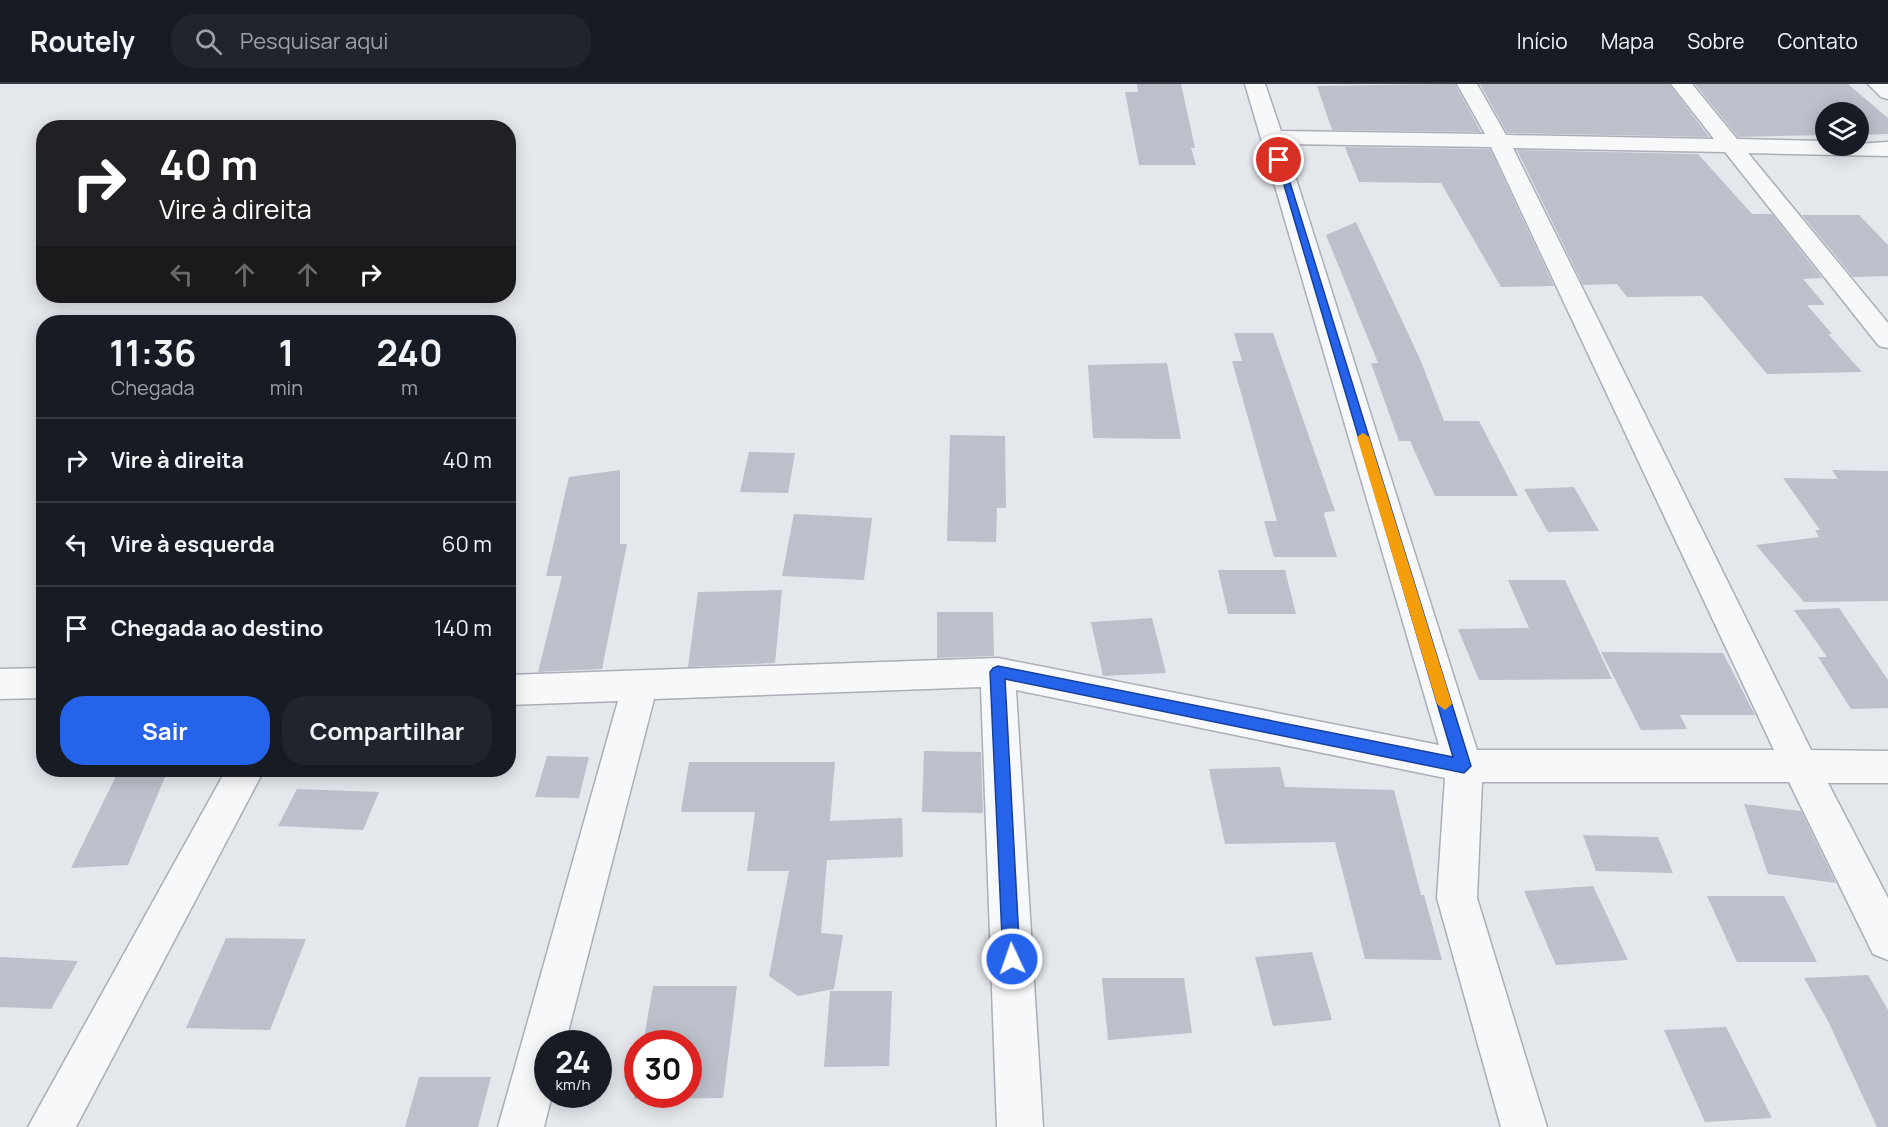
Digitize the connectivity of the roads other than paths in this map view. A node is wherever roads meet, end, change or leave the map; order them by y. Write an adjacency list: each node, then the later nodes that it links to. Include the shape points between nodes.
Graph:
1 (1255, 84): 6 (street)
2 (1467, 84): 7 (street)
3 (1681, 84): 8 (street)
4 (1878, 84): 5 (street)
5 (1888, 93)
6 (1272, 137): 7 (street); 16 (street)
7 (1499, 141): 8 (street); 17 (street)
8 (1733, 146): 9 (street); 10 (street)
9 (1888, 149)
10 (1888, 340)
11 (998, 672): 14 (street); 16 (street); 23 (street)
12 (36, 683): 13 (street)
13 (0, 684)
14 (640, 685): 15 (street); 22 (street)
15 (516, 690)
16 (1464, 766): 17 (street); 24 (street, via 1457,898)
17 (1800, 766): 18 (street); 20 (street)
18 (1888, 767)
19 (241, 777): 21 (street)
20 (1888, 940)
21 (51, 1127)
22 (521, 1127)
23 (1020, 1127)
24 (1524, 1127)

